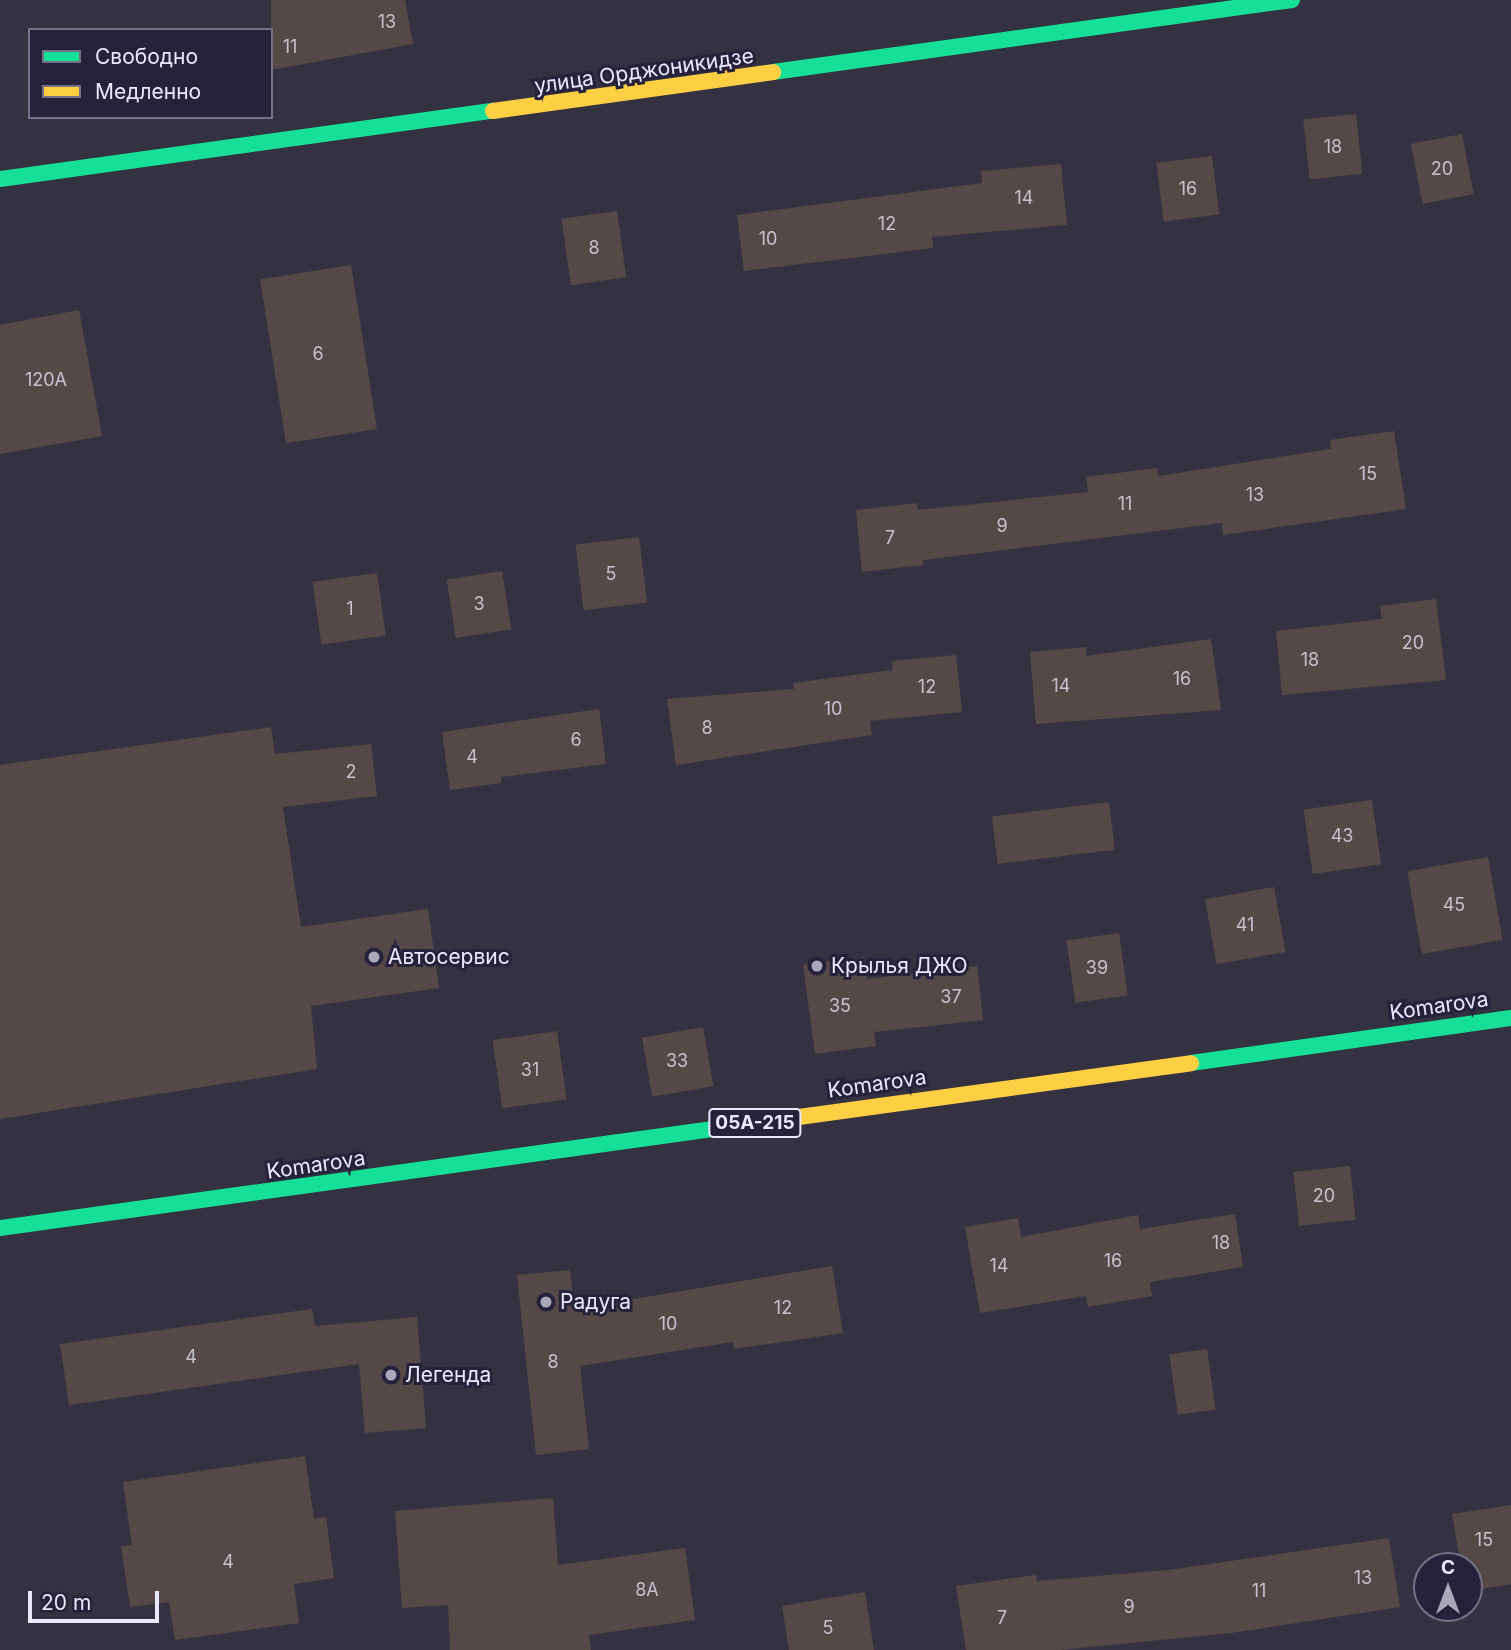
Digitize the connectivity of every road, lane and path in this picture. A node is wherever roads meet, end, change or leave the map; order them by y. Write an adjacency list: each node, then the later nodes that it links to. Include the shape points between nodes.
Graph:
1 (1293, 0): 2 (main road, улица Орджоникидзе)
2 (0, 179)
3 (1511, 1018): 4 (main road, Komarova / 05А-215)
4 (0, 1228)

